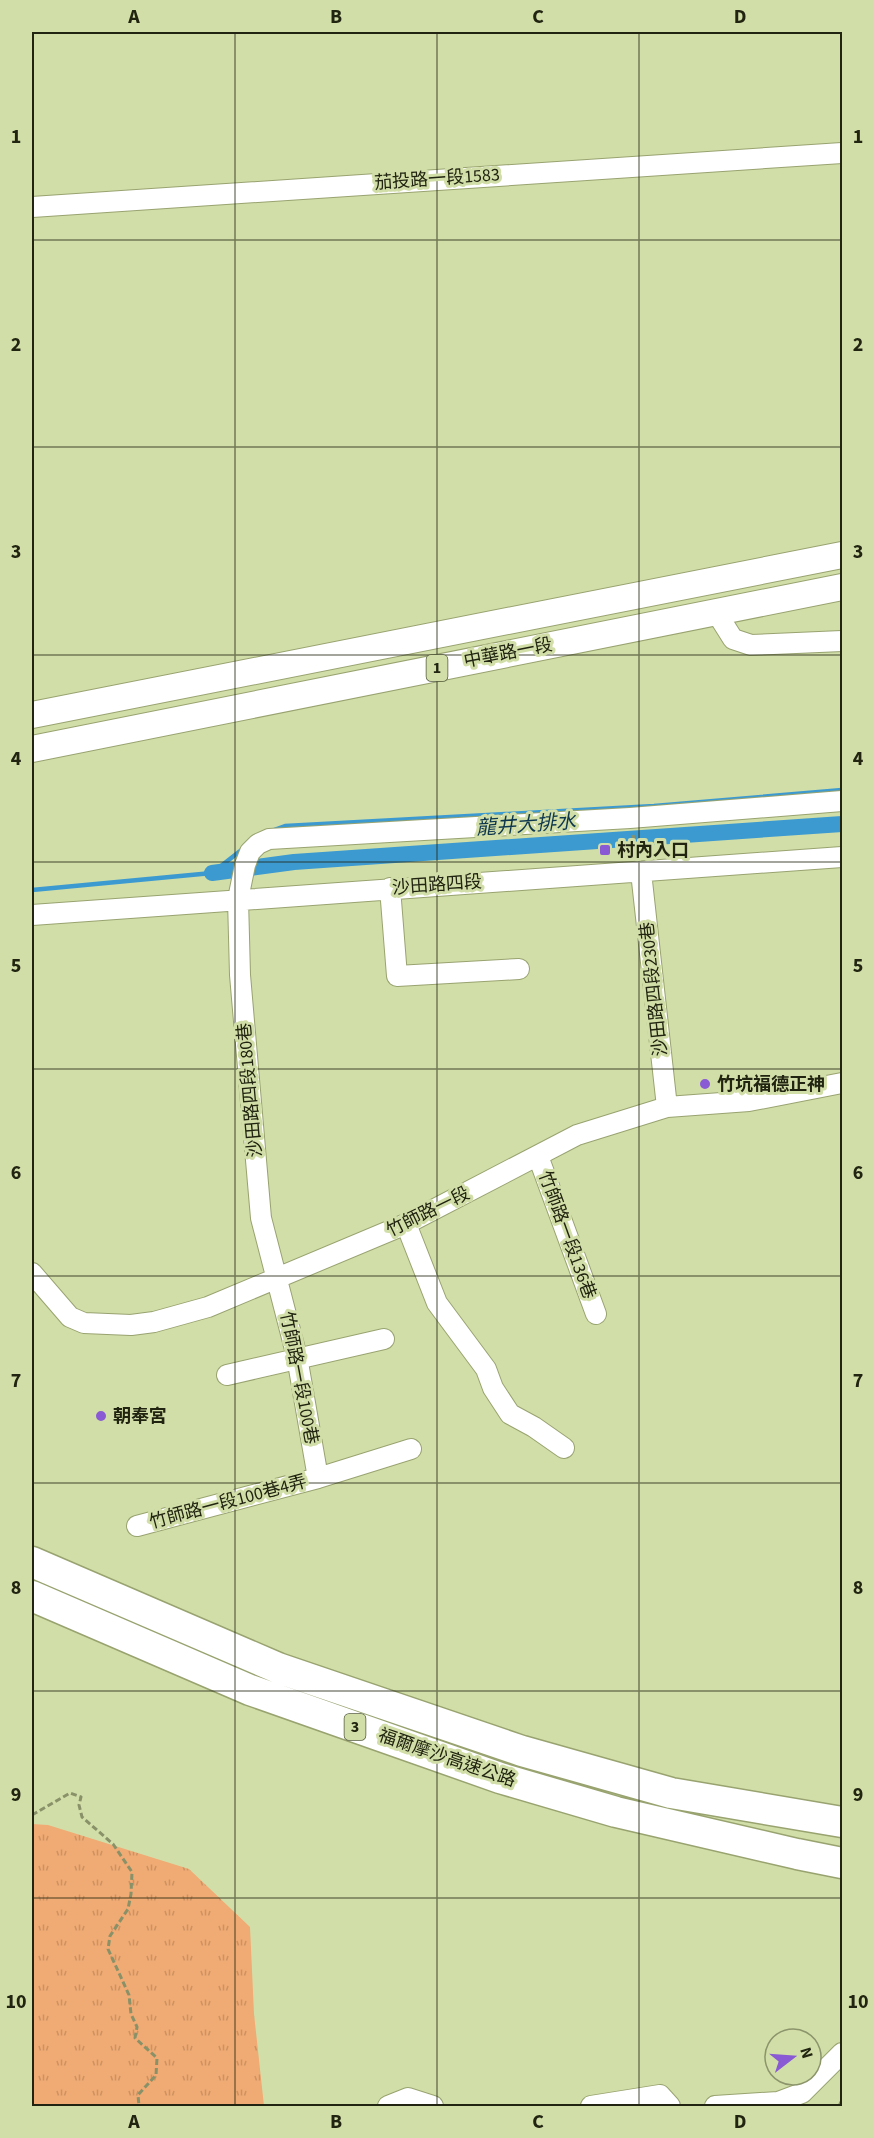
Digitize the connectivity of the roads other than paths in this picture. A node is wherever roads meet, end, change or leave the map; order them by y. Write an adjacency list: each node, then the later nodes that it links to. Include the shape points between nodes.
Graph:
1 (843, 153): 2 (street, 茄投路一段1583)
2 (32, 207)
3 (843, 555): 7 (main road, 中華路一段 / 1)
4 (843, 587): 5 (main road, 中華路一段 / 1)
5 (716, 612): 6 (street, via 733,639 751,645); 8 (main road, 中華路一段 / 1)
6 (843, 640)
7 (32, 715)
8 (32, 749)
9 (843, 801): 13 (street, 沙田路四段180巷, via 270,839 250,852)
10 (843, 857): 11 (street, 沙田路四段)
11 (640, 866): 12 (street, 沙田路四段); 17 (street, 沙田路四段230巷)
12 (390, 888): 13 (street, 沙田路四段); 15 (street, via 397,976)
13 (238, 899): 14 (street, 沙田路四段); 21 (street, 沙田路四段180巷, via 240,975 261,1218)
14 (32, 915)
15 (519, 969)
16 (843, 1083): 17 (street, 竹師路一段, via 749,1101)
17 (667, 1107): 18 (street, 竹師路一段, via 577,1135)
18 (538, 1156): 19 (street, 竹師路一段); 22 (street, 竹師路一段136巷)
19 (406, 1224): 21 (street, 竹師路一段); 26 (street, via 437,1303 486,1369 510,1414)
20 (32, 1273): 21 (street, 竹師路一段, via 70,1317 84,1323 131,1325 208,1307)
21 (278, 1279): 24 (street, 竹師路一段100巷)
22 (596, 1314)
23 (384, 1339): 24 (street)
24 (297, 1358): 25 (street); 28 (street, 竹師路一段100巷)
25 (227, 1375)
26 (564, 1448)
27 (411, 1449): 28 (street, 竹師路一段100巷4弄)
28 (318, 1478): 29 (street, 竹師路一段100巷4弄)
29 (137, 1526)
30 (32, 1562): 32 (highway, 福爾摩沙高速公路 / 3, via 278,1668 522,1751 671,1793)
31 (32, 1596): 33 (highway, 福爾摩沙高速公路 / 3, via 250,1690 500,1778 616,1812)
32 (843, 1822)
33 (843, 1863)
34 (843, 2053): 39 (street, via 802,2093 778,2102)
35 (388, 2106): 36 (street, via 408,2098)
36 (433, 2106)
37 (591, 2106): 38 (street, via 660,2096)
38 (670, 2106)
39 (715, 2106)

